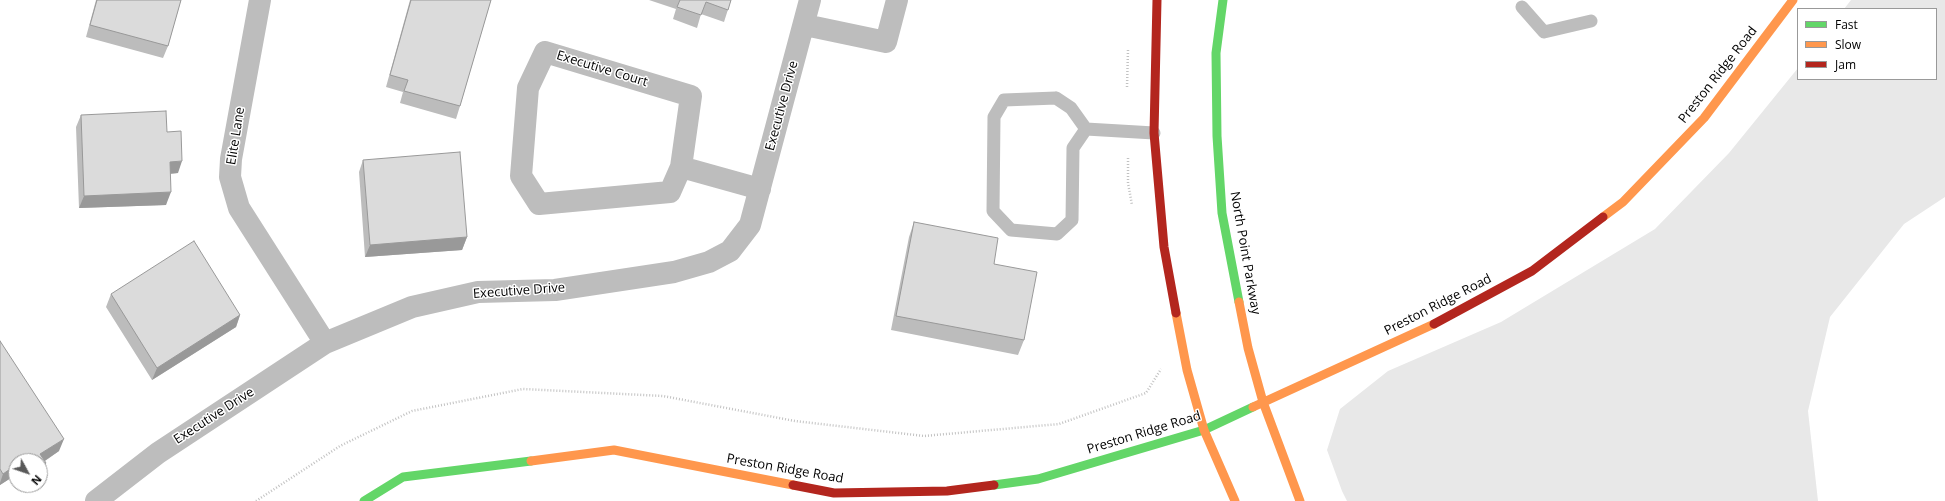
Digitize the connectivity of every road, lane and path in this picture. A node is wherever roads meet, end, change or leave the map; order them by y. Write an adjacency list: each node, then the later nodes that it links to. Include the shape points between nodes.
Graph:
1 (260, 0): 18 (street, Elite Lane, via 230,159 230,177 239,208)
2 (810, 0): 9 (street, Executive Drive)
3 (896, 0): 9 (street, via 886,42)
4 (1157, 0): 14 (street)
5 (1223, 0): 20 (street, North Point Parkway, via 1216,53 1217,136 1222,213 1248,348)
6 (1793, 0): 20 (street, Preston Ridge Road, via 1704,118 1623,202 1525,275 1448,317)
7 (1522, 7): 8 (lane, via 1544,32)
8 (1591, 21)
9 (805, 25): 16 (street, Executive Drive)
10 (1129, 46): 11 (path)
11 (1127, 92)
12 (1086, 129): 12 (lane, via 1071,108 1056,98 1004,100 994,118 993,211 1011,230 1057,234 1072,220 1073,148); 13 (lane)
13 (1128, 131): 14 (lane); 17 (path, via 1128,183)
14 (1154, 133): 21 (street, via 1164,247 1183,355)
15 (681, 167): 15 (street, Executive Court, via 670,192 539,204 521,176 528,88 545,52 691,96); 16 (street)
16 (760, 189): 18 (street, Executive Drive, via 750,224 730,251 709,262 674,272 555,290 478,292 412,307)
17 (1132, 206)
18 (325, 343): 22 (street, Executive Drive, via 158,453)
19 (1160, 361): 23 (path, via 1161,369 1146,393 1060,424 924,436 795,420 663,396 523,390 412,411 340,446)
20 (1263, 402): 21 (street, Preston Ridge Road); 26 (street, North Point Parkway)
21 (1204, 430): 24 (street, Preston Ridge Road, via 1038,479 947,491 834,493 614,450 403,477); 25 (street)
22 (96, 501)
23 (256, 501)
24 (364, 501)
25 (1235, 501)
26 (1300, 501)

